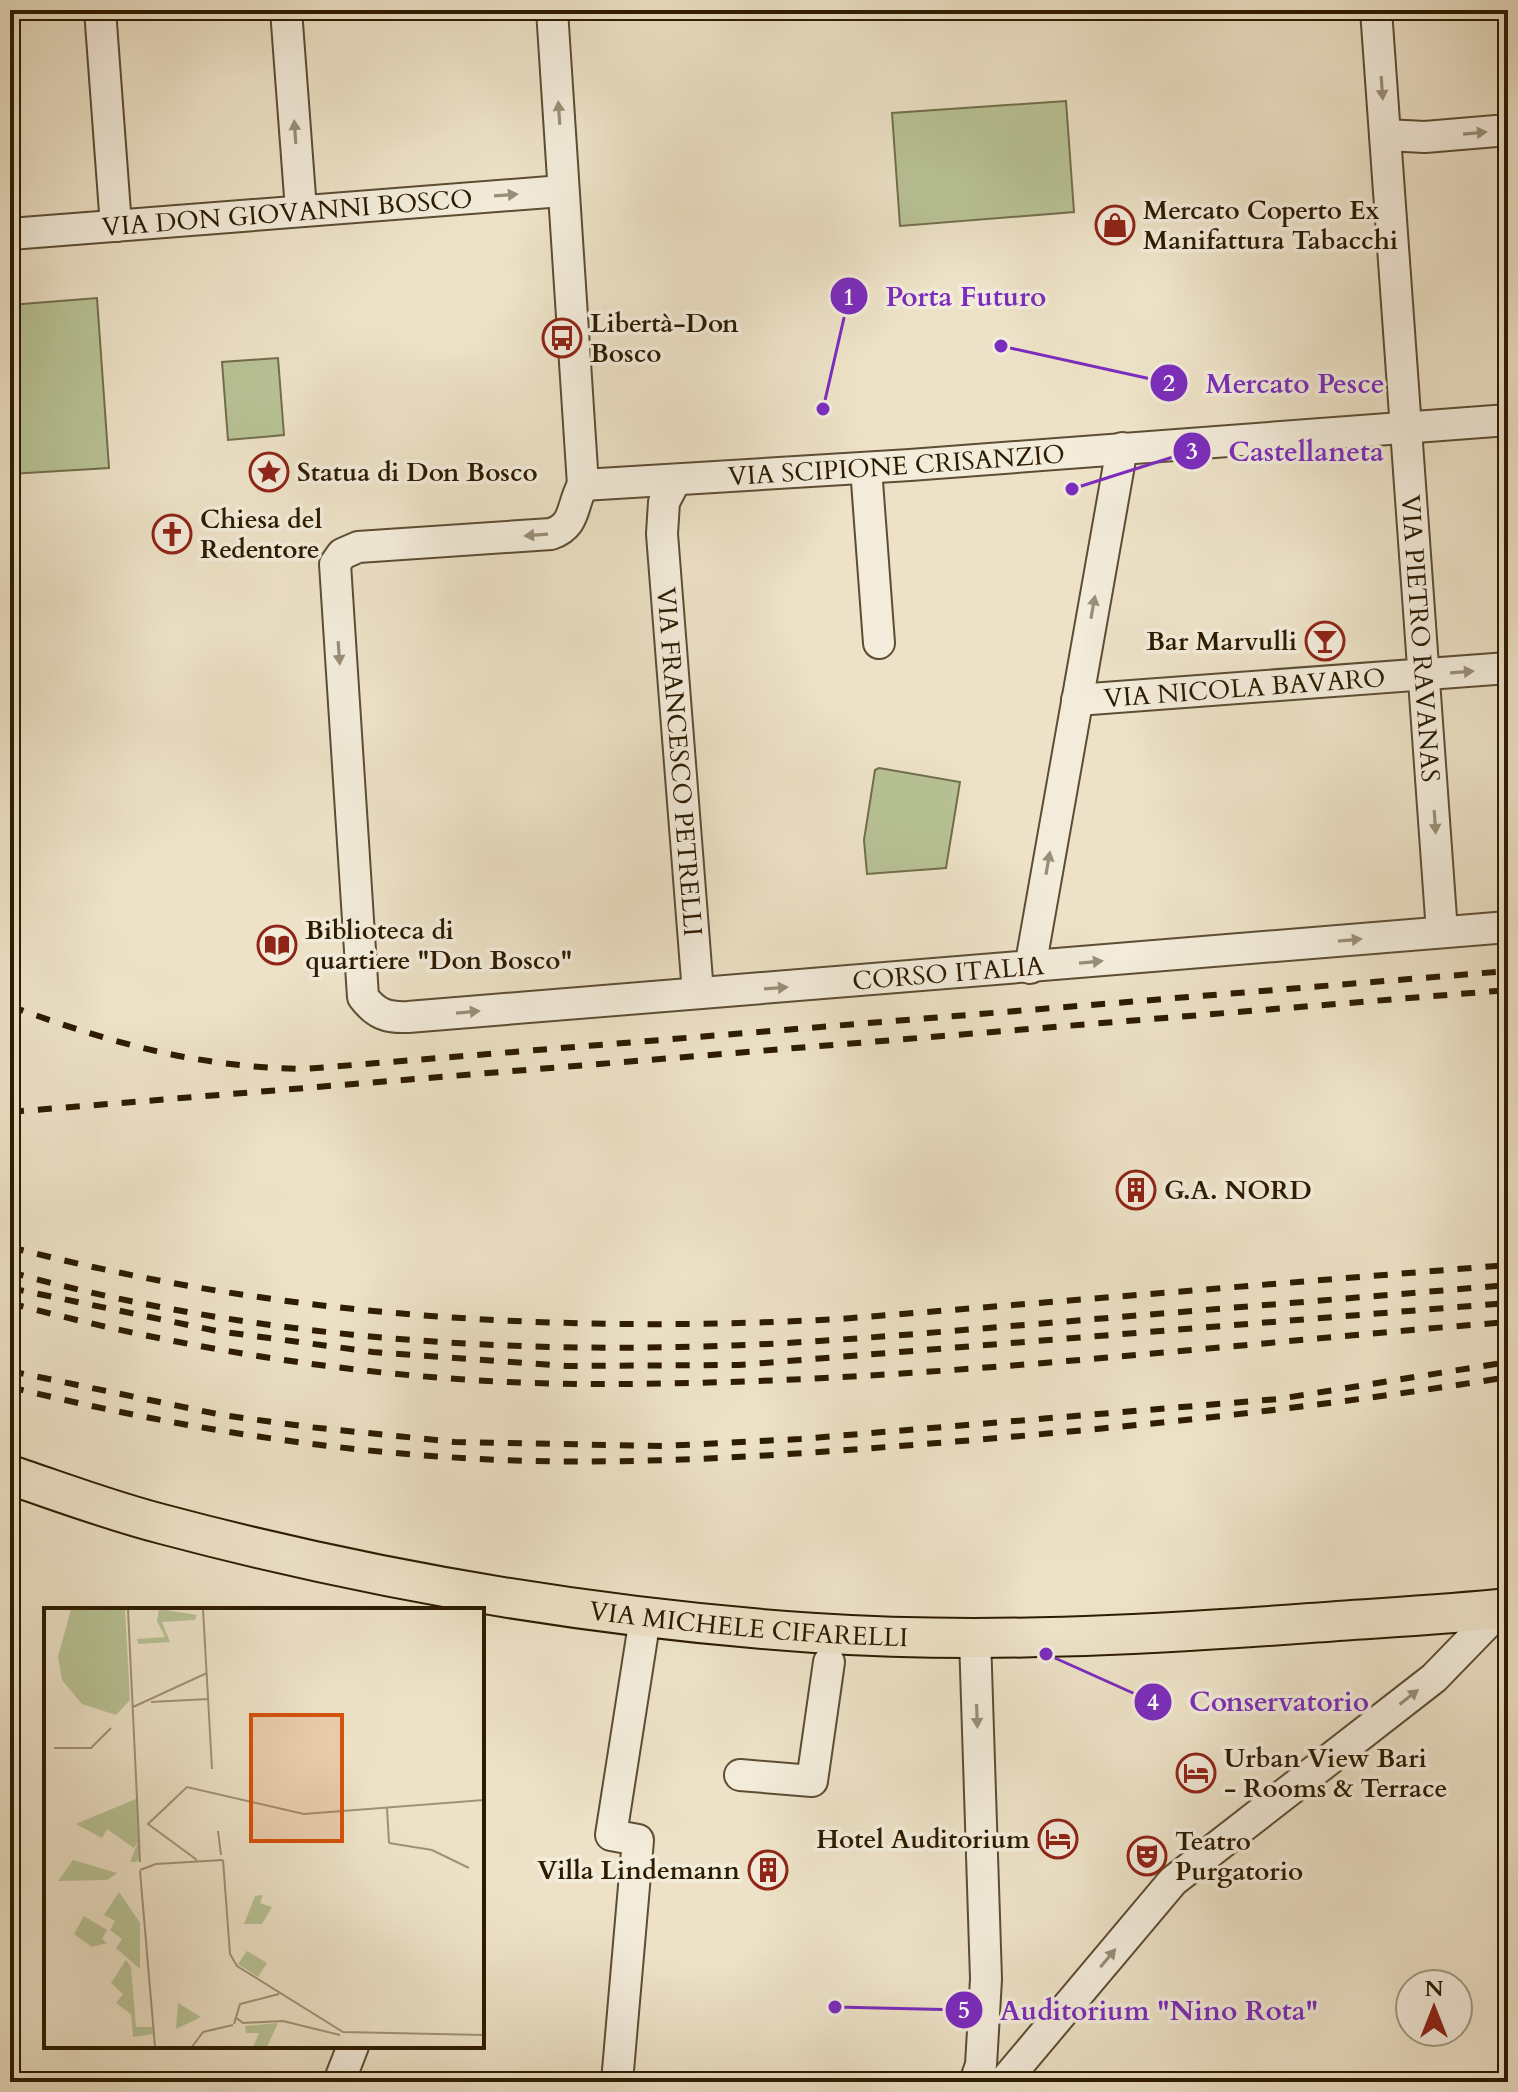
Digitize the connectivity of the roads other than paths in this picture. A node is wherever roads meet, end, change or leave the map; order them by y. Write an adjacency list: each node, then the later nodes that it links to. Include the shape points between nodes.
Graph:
1 (100, 10): 9 (street)
2 (286, 10): 8 (street, one-way to 2)
3 (552, 10): 7 (street, one-way to 3)
4 (1376, 10): 6 (street, VIA PIETRO RAVANAS, one-way to 6)
5 (1508, 130): 6 (street, one-way to 5)
6 (1385, 135): 12 (street, VIA PIETRO RAVANAS)
7 (562, 191): 8 (street, VIA DON GIOVANNI BOSCO, one-way to 7); 16 (street)
8 (301, 210): 9 (street, VIA DON GIOVANNI BOSCO)
9 (116, 226): 10 (street, VIA DON GIOVANNI BOSCO)
10 (10, 234)
11 (1508, 420): 12 (street, VIA SCIPIONE CRISANZIO)
12 (1408, 427): 13 (street, VIA SCIPIONE CRISANZIO); 20 (street, VIA PIETRO RAVANAS)
13 (1122, 448): 14 (street, VIA SCIPIONE CRISANZIO); 21 (street, one-way to 13)
14 (866, 468): 15 (street, VIA SCIPIONE CRISANZIO); 18 (street)
15 (675, 481): 16 (street, VIA SCIPIONE CRISANZIO); 17 (street, VIA FRANCESCO PETRELLI, via 664,502)
16 (593, 485): 17 (street, via 650,510); 25 (street, CORSO ITALIA, one-way to 25, via 575,498 568,525 551,534 358,547 335,564 363,997 373,1010 390,1018)
17 (662, 531): 25 (street, VIA FRANCESCO PETRELLI)
18 (879, 643)
19 (1508, 668): 20 (street, VIA NICOLA BAVARO, one-way to 19)
20 (1425, 674): 21 (street, VIA NICOLA BAVARO); 23 (street, VIA PIETRO RAVANAS, one-way to 23)
21 (1077, 700): 24 (street, one-way to 21)
22 (1508, 927): 23 (street, CORSO ITALIA)
23 (1442, 932): 24 (street, CORSO ITALIA, one-way to 23)
24 (1030, 968): 25 (street, CORSO ITALIA, one-way to 24)
25 (698, 993)
26 (10, 1475): 27 (main road, VIA MICHELE CIFARELLI, via 159,1524)
27 (462, 1600): 29 (main road, VIA MICHELE CIFARELLI)
28 (1505, 1609): 30 (main road, VIA MICHELE CIFARELLI, via 1164,1633); 37 (street, one-way to 28, via 1173,1881 1434,1678)
29 (645, 1618): 30 (main road, VIA MICHELE CIFARELLI, via 815,1633); 35 (street, via 611,1835 638,1840)
30 (975, 1638): 36 (street, one-way to 36, via 986,1979 981,2065)
31 (829, 1662): 32 (street, via 812,1781)
32 (740, 1775)
33 (352, 2048): 34 (street)
34 (339, 2082)
35 (617, 2082)
36 (975, 2082)
37 (1004, 2082)

